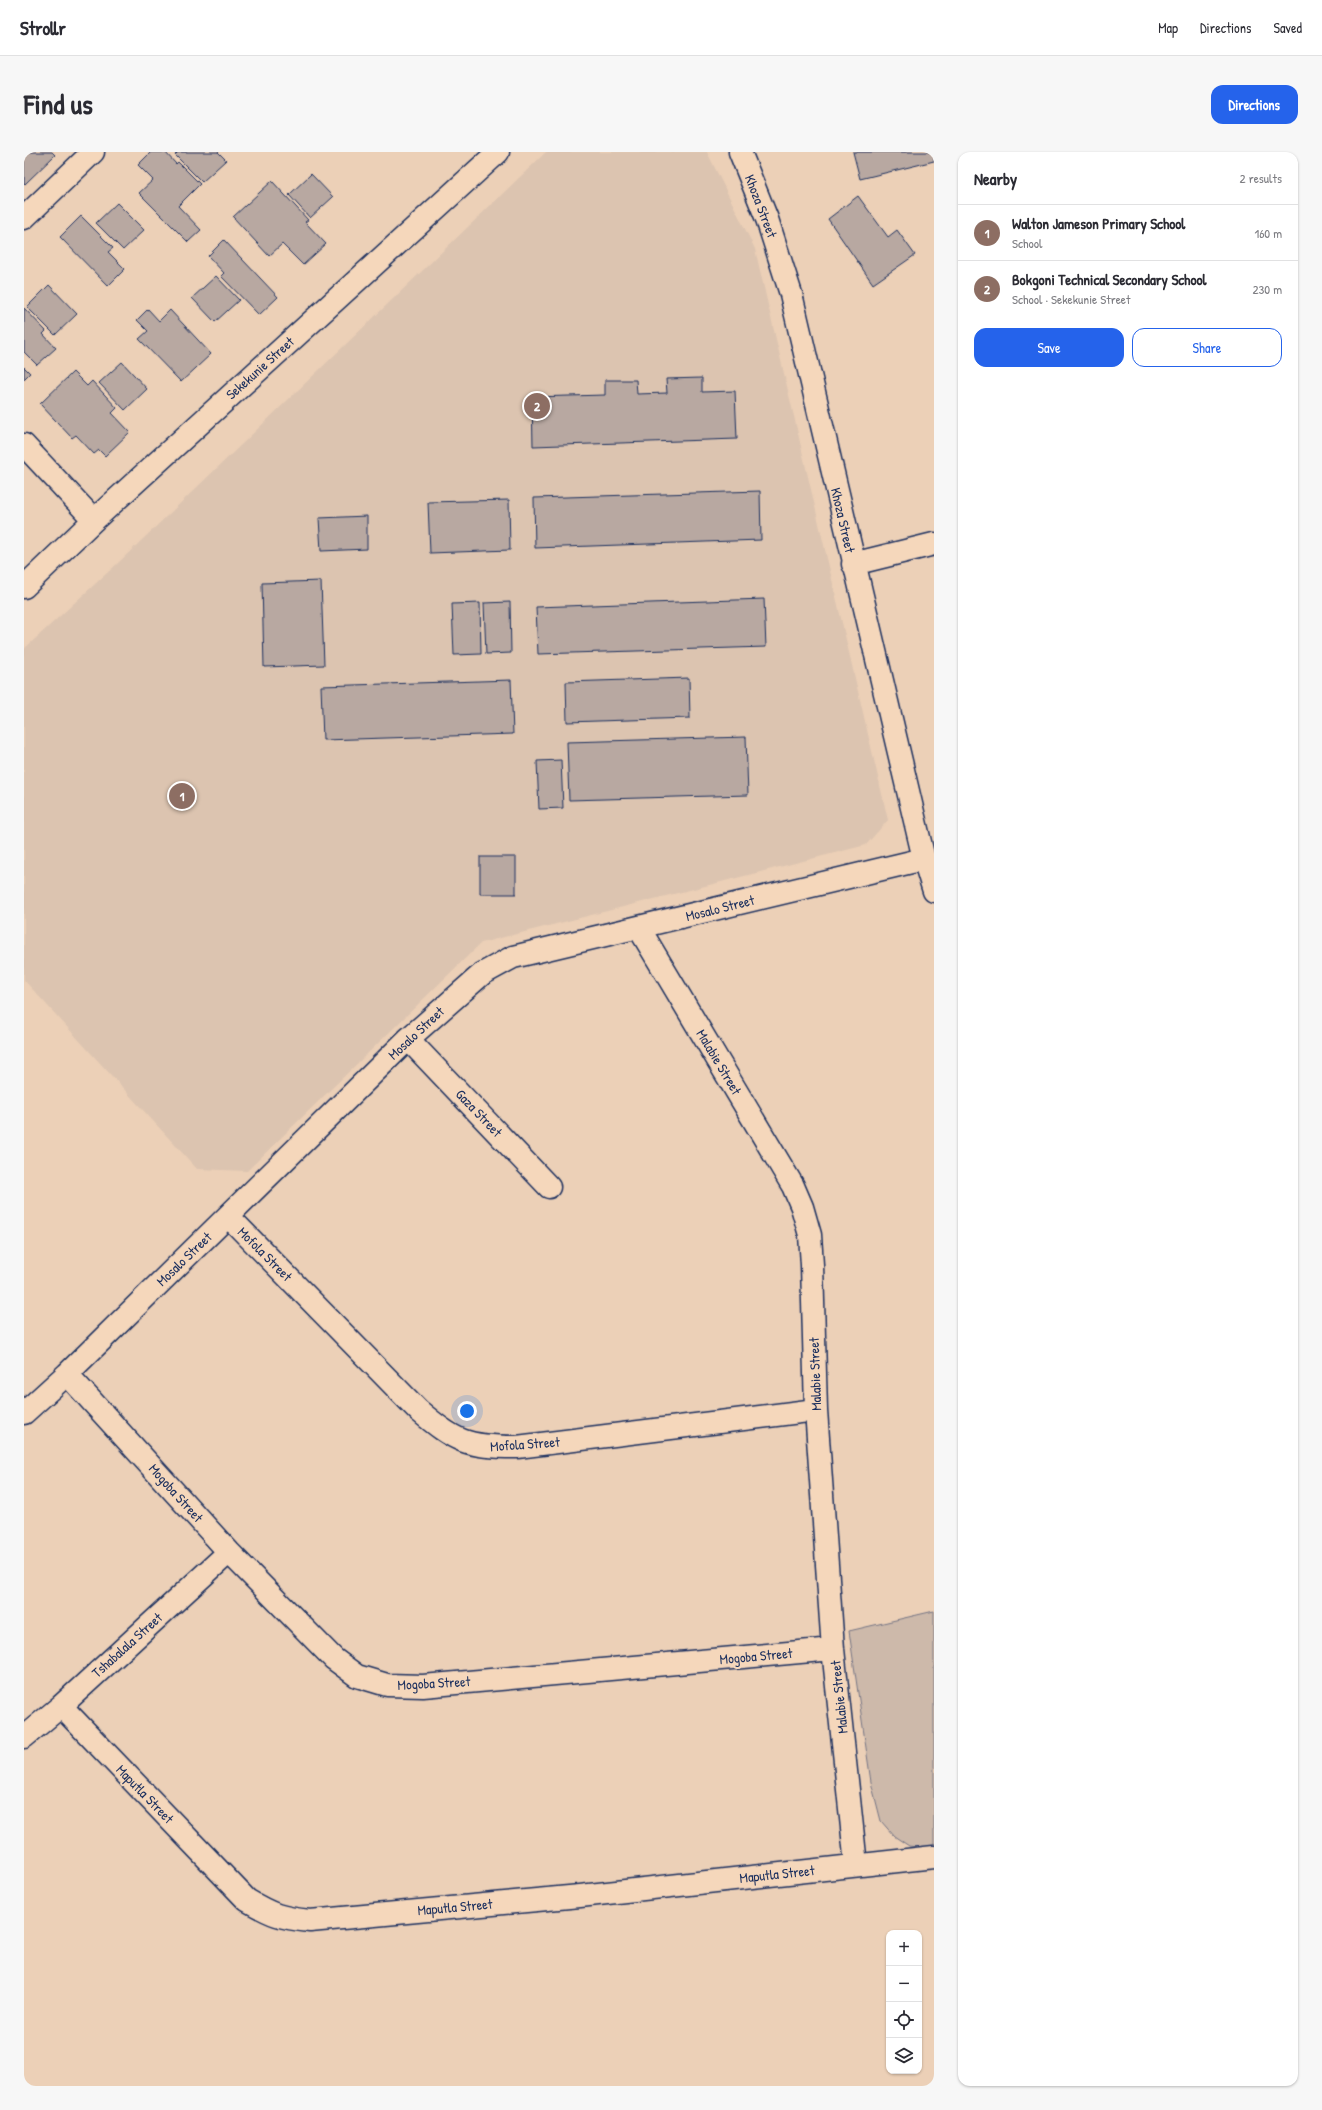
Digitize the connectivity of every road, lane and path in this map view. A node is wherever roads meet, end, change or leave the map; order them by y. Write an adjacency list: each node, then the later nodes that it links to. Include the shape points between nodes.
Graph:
1 (93, 152): 4 (street)
2 (498, 152): 6 (street, Sekekunie Street)
3 (740, 152): 8 (street, Khoza Street, via 767,219 791,294)
4 (24, 218)
5 (24, 445): 6 (street)
6 (94, 520): 9 (street, Sekekunie Street)
7 (934, 544): 8 (street)
8 (853, 564): 10 (street, Khoza Street)
9 (24, 587)
10 (924, 859): 11 (street, Khoza Street); 12 (street, Mosalo Street)
11 (934, 891)
12 (639, 928): 13 (street, Mosalo Street, via 513,957 482,974); 17 (street, Malabie Street, via 793,1186 802,1207 810,1235)
13 (408, 1039): 14 (street, Gaza Street); 15 (street, Mosalo Street)
14 (549, 1187)
15 (228, 1216): 16 (street, Mosalo Street); 17 (street, Mofola Street, via 418,1410 440,1429 461,1442 486,1448 517,1448)
16 (67, 1374): 18 (street, Mosalo Street); 19 (street, Mogoba Street)
17 (816, 1410): 20 (street, Malabie Street)
18 (24, 1413)
19 (229, 1552): 20 (street, Mogoba Street, via 334,1659 356,1676 387,1685 423,1686); 21 (street, Tshabalala Street)
20 (834, 1650): 24 (street, Malabie Street)
21 (61, 1706): 22 (street, Tshabalala Street); 24 (street, Maputla Street, via 247,1900 283,1918 310,1921 564,1897)
22 (24, 1737)
23 (934, 1857): 24 (street, Maputla Street)
24 (856, 1864)

